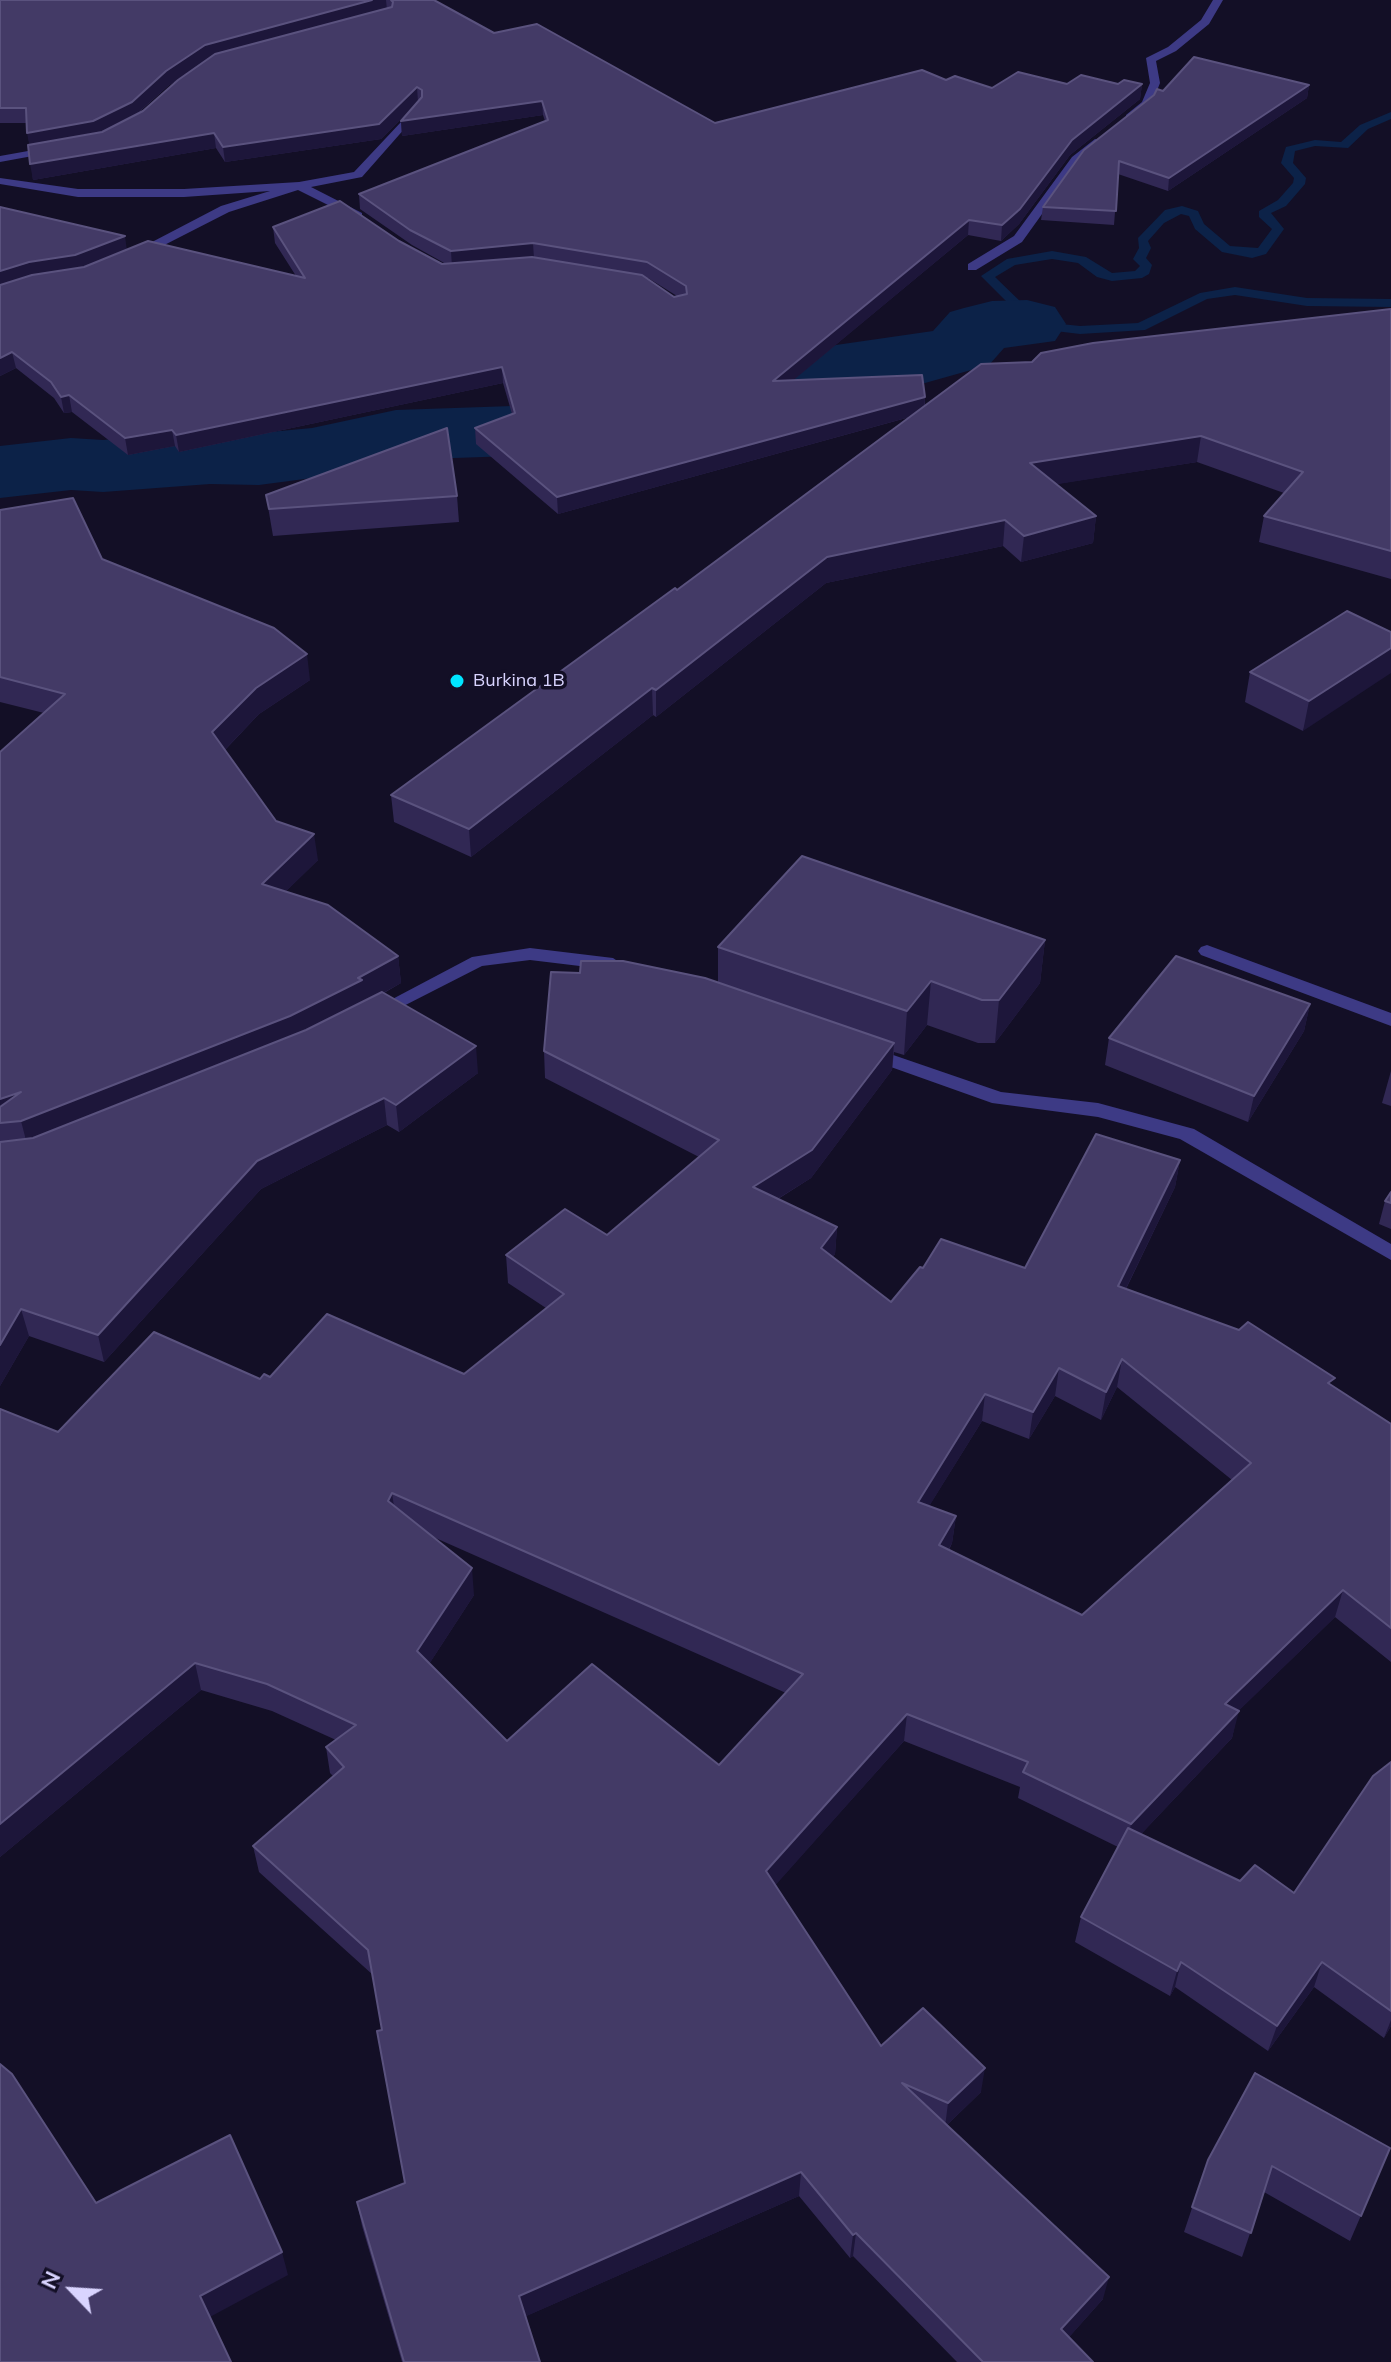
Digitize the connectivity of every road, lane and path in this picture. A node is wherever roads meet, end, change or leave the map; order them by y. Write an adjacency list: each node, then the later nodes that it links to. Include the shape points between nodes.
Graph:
1 (1218, 0): 3 (street, via 1205,22 1150,60 1155,83 1147,104)
2 (417, 108): 8 (street, via 358,175)
3 (1123, 122)
4 (1111, 131): 11 (street, via 1076,159 1018,239)
5 (70, 146): 6 (street)
6 (0, 159)
7 (0, 181): 8 (street, via 78,193)
8 (299, 186): 9 (street); 10 (street, via 225,209)
9 (367, 221)
10 (124, 260)
11 (972, 267)
12 (1207, 951): 14 (street)
13 (631, 970): 15 (street, via 530,954 478,961)
14 (1391, 1020)
15 (356, 1023)
16 (852, 1047): 17 (street, via 999,1098 1098,1110 1187,1134)
17 (1391, 1253)

